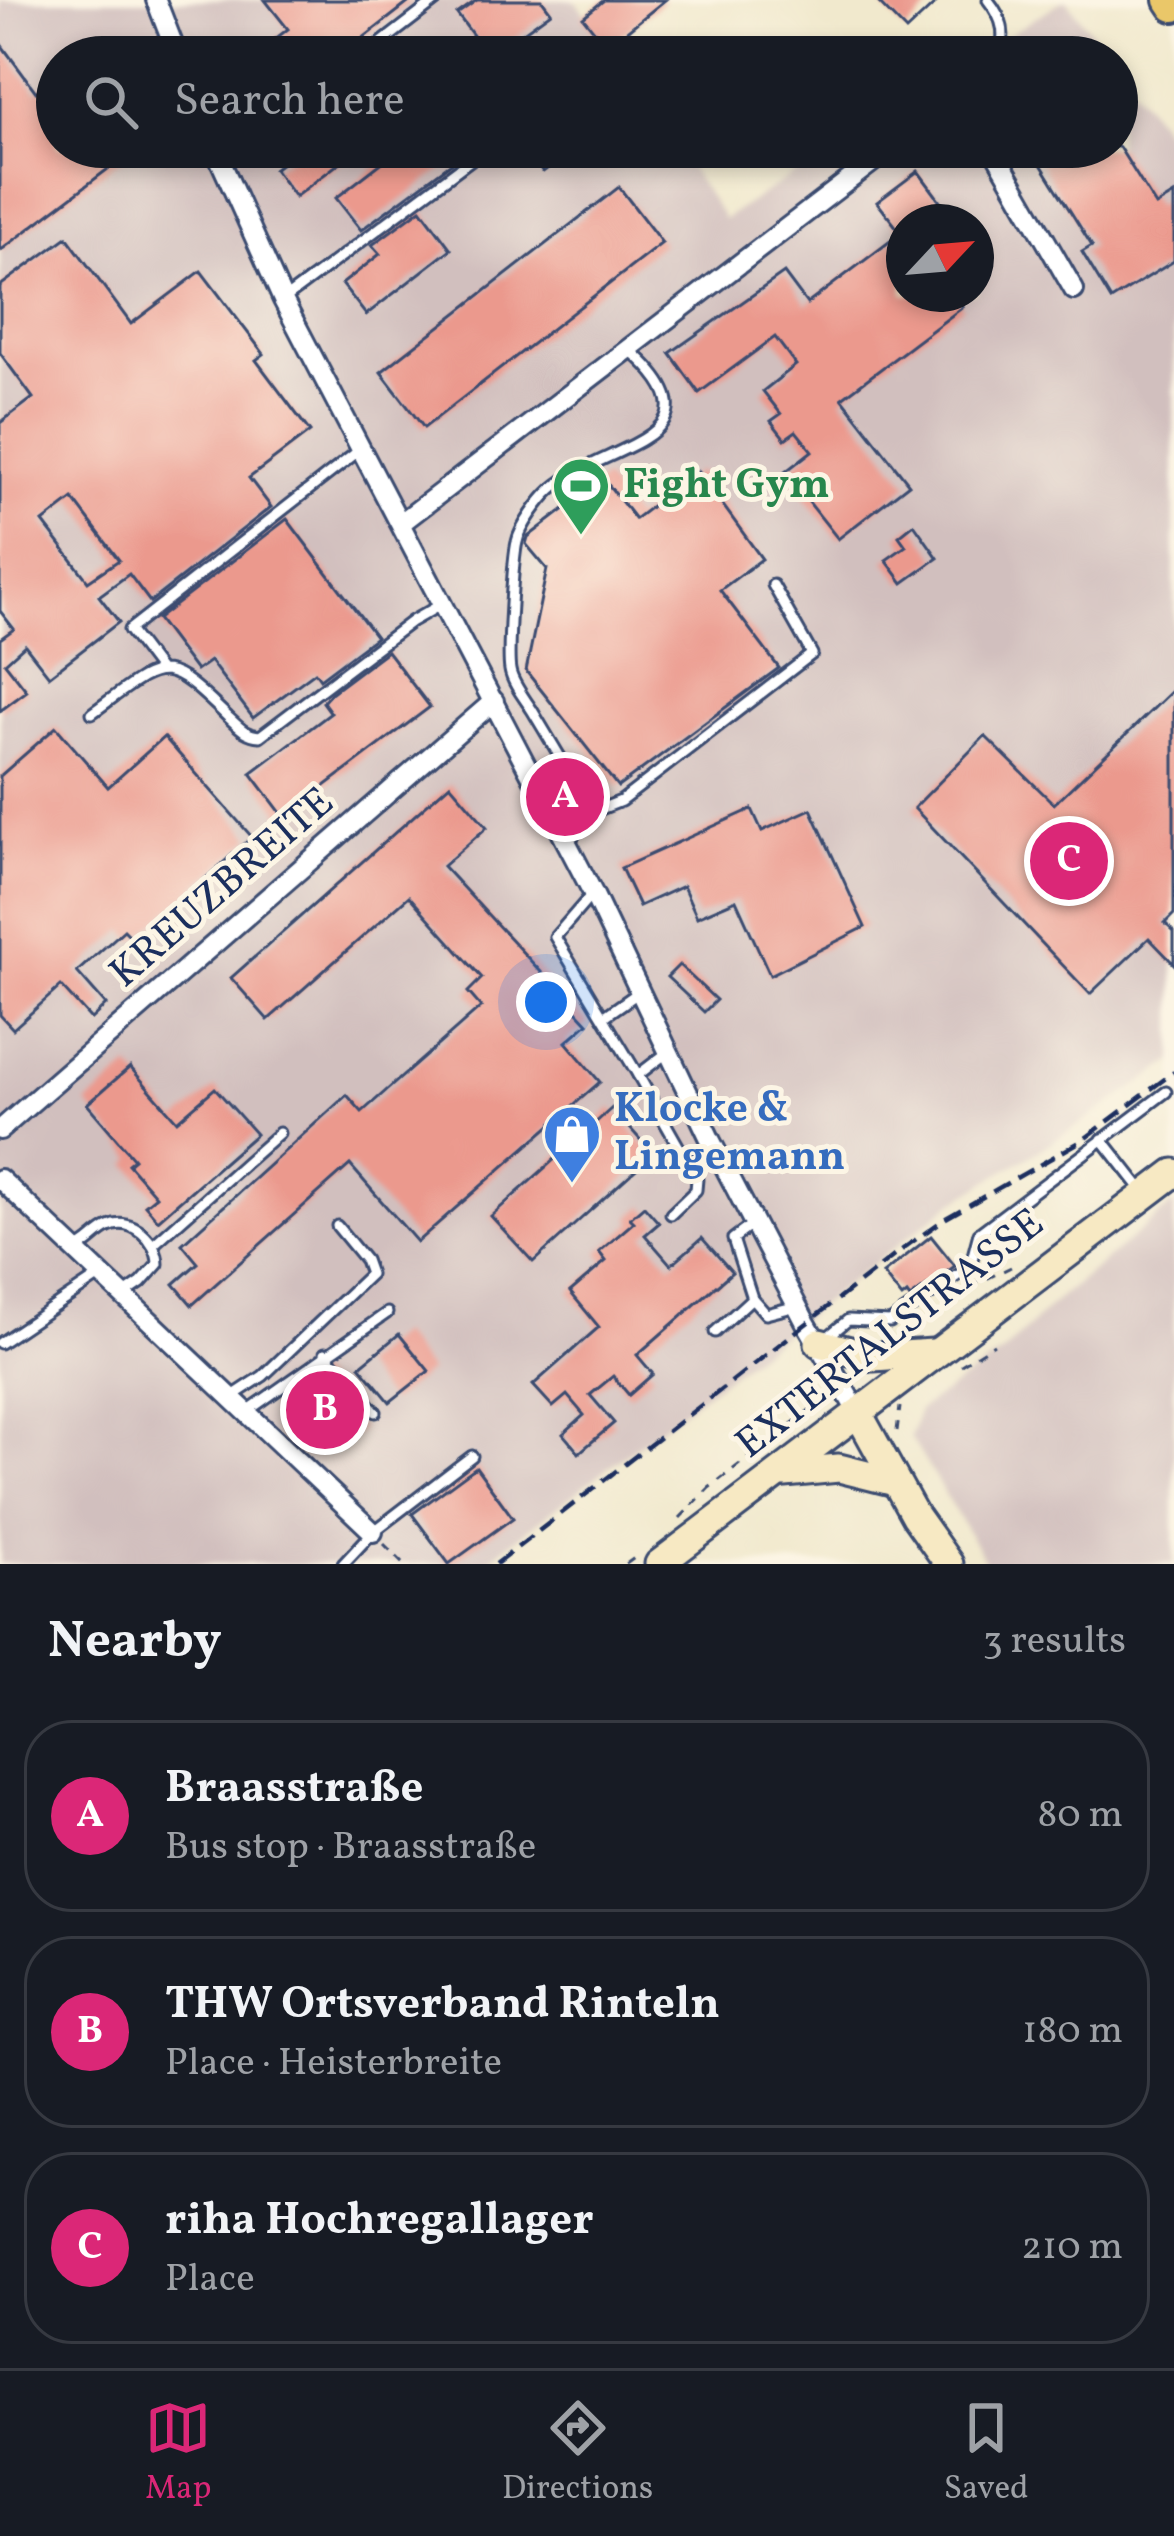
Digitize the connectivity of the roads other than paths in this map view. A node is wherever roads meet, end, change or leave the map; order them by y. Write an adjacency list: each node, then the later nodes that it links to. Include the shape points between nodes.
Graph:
1 (157, 0): 4 (street)
2 (437, 0): 5 (lane)
3 (988, 0): 6 (lane)
4 (170, 36)
5 (390, 36)
6 (1003, 36)
7 (223, 168): 12 (street)
8 (460, 168): 12 (lane)
9 (865, 168): 13 (street)
10 (1004, 168): 11 (street)
11 (1074, 290)
12 (284, 300): 14 (street)
13 (629, 348): 15 (street); 21 (lane, via 667,390 669,412 638,442 550,491 517,539 509,673)
14 (361, 448): 15 (street); 18 (lane, via 129,630)
15 (401, 523): 17 (street)
16 (773, 585): 23 (lane, via 812,654 622,801)
17 (442, 604): 18 (lane, via 260,736 242,730 187,677); 19 (street)
18 (160, 671): 20 (lane)
19 (494, 701): 22 (street); 31 (street, KREUZBREITE)
20 (92, 713)
21 (544, 730): 22 (lane); 23 (lane)
22 (517, 745): 24 (street)
23 (593, 812): 24 (lane)
24 (567, 844): 25 (street)
25 (593, 892): 26 (street); 27 (lane, via 555,937)
26 (642, 990): 27 (lane); 28 (street)
27 (605, 1016): 29 (lane)
28 (668, 1052): 29 (lane); 34 (street)
29 (638, 1075): 35 (lane)
30 (1166, 1092): 33 (lane)
31 (0, 1130)
32 (279, 1133): 42 (lane)
33 (1102, 1139): 38 (lane); 51 (lane, via 979,1233 970,1267 890,1322 848,1320)
34 (711, 1141): 35 (lane); 40 (street)
35 (689, 1166): 39 (lane, via 696,1190)
36 (1174, 1173): 38 (main road, EXTERTALSTRASSE)
37 (0, 1179): 43 (street)
38 (1145, 1194): 52 (main road, EXTERTALSTRASSE)
39 (671, 1214)
40 (754, 1223): 46 (lane, via 733,1239); 47 (street)
41 (337, 1226): 54 (lane, via 370,1274)
42 (153, 1245): 43 (lane, via 125,1225); 45 (lane, via 158,1264)
43 (74, 1250): 44 (street)
44 (100, 1275): 45 (street); 50 (lane)
45 (122, 1296): 54 (street)
46 (752, 1298): 47 (lane, via 766,1314); 49 (lane)
47 (797, 1306): 51 (street)
48 (386, 1312): 53 (lane)
49 (716, 1332)
50 (0, 1343)
51 (819, 1343): 52 (main road, via 873,1358); 57 (street)
52 (937, 1352): 57 (main road, EXTERTALSTRASSE)
53 (325, 1353): 55 (lane); 56 (lane)
54 (231, 1397): 55 (street)
55 (245, 1412): 61 (street)
56 (376, 1412)
57 (858, 1413): 59 (main road, EXTERTALSTRASSE); 60 (main road)
58 (472, 1456): 61 (lane)
59 (781, 1474): 60 (main road, via 839,1468); 63 (main road, EXTERTALSTRASSE)
60 (895, 1482): 64 (main road)
61 (373, 1532): 62 (lane)
62 (343, 1564)
63 (659, 1564)
64 (949, 1564)

